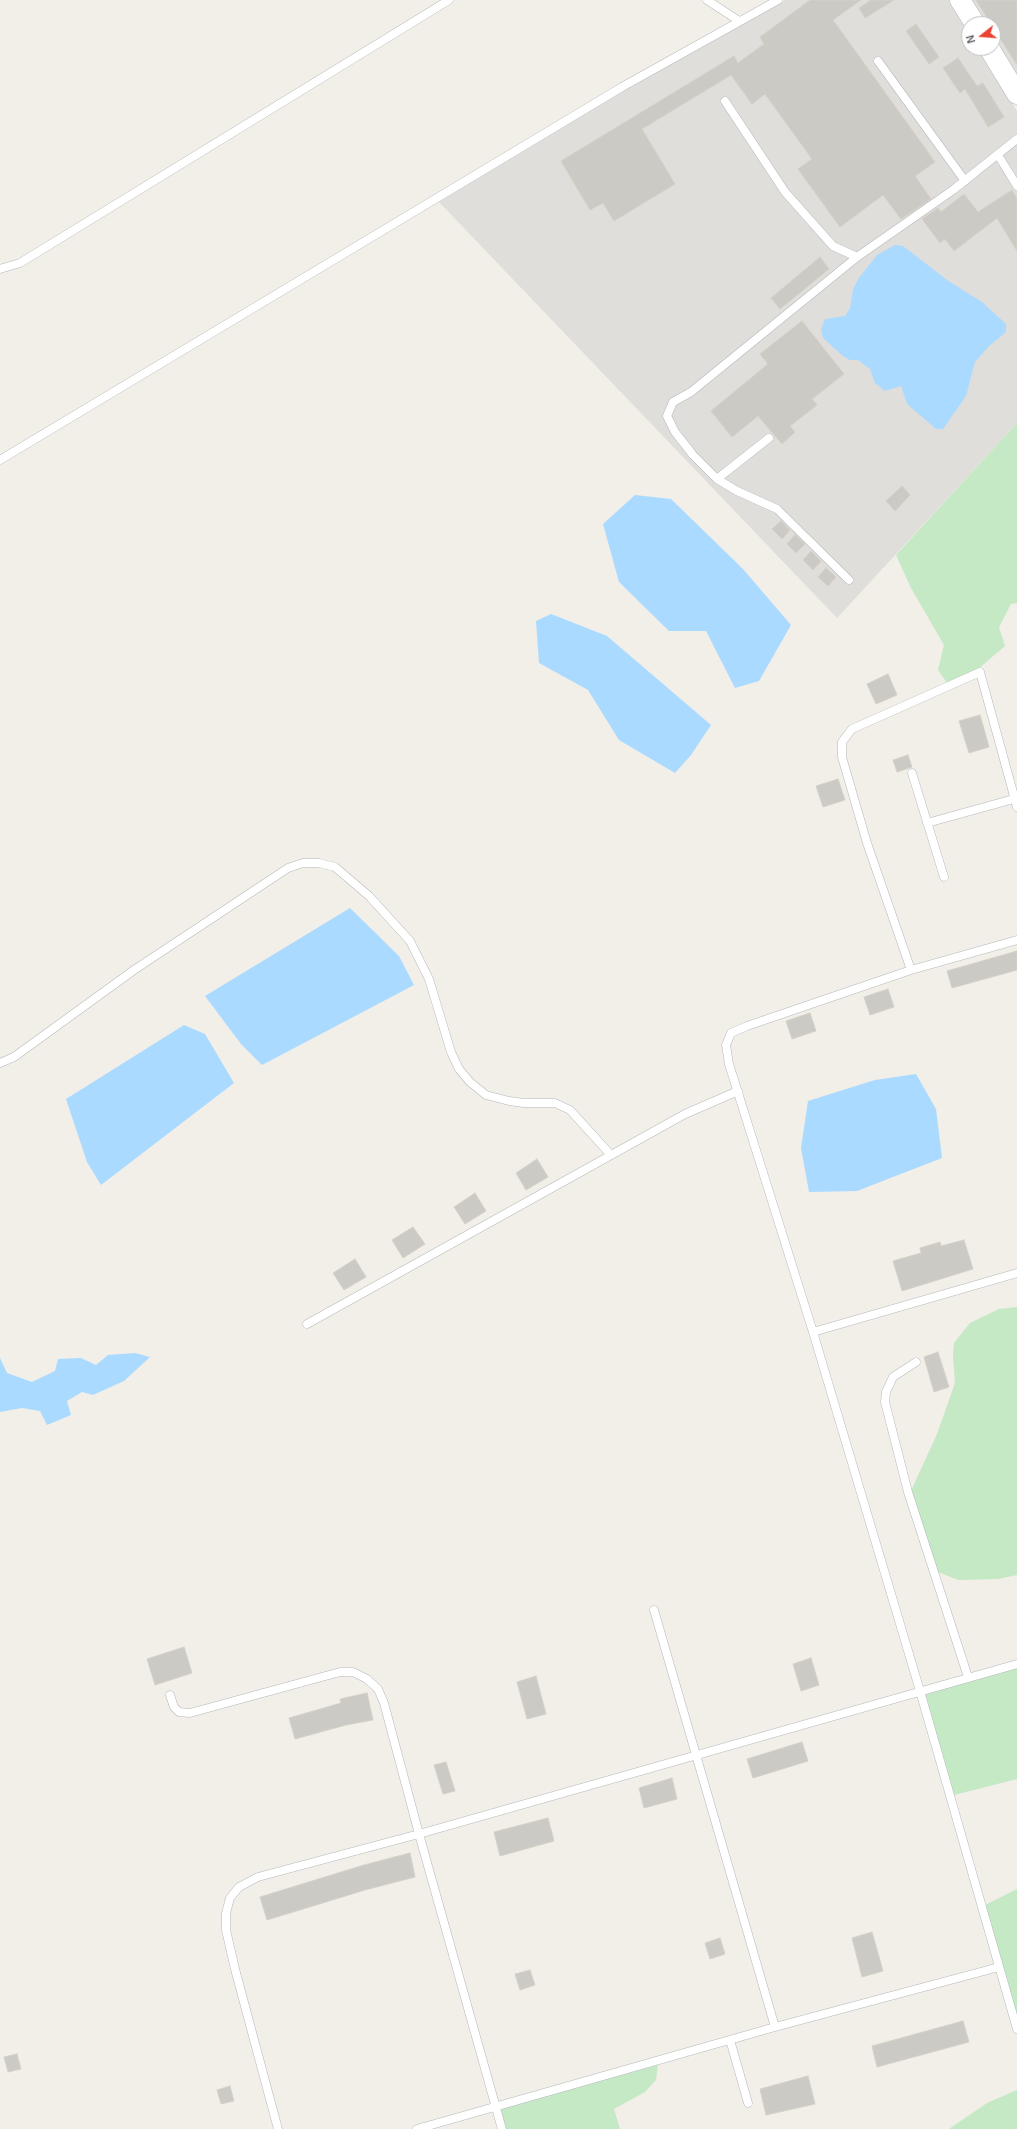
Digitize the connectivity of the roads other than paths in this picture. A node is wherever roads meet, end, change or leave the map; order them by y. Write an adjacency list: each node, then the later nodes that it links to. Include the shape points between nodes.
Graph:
1 (449, 0): 16 (lane, via 20,263)
2 (707, 0): 6 (lane)
3 (778, 0): 6 (lane)
4 (960, 0): 5 (street)
5 (970, 16)
6 (739, 22): 18 (lane, via 622,87)
7 (994, 56): 9 (street)
8 (878, 61): 13 (lane)
9 (1017, 94)
10 (725, 101): 15 (lane, via 785,192 833,246)
11 (1017, 139): 12 (lane)
12 (998, 155): 13 (lane); 14 (lane)
13 (965, 181): 15 (lane)
14 (1017, 186)
15 (857, 256): 19 (lane, via 691,392 674,402 667,416 675,432)
16 (0, 270)
17 (769, 438): 19 (lane)
18 (0, 460)
19 (717, 479): 20 (lane, via 777,509)
20 (849, 580)
21 (912, 773): 23 (lane)
22 (1016, 802): 23 (lane); 26 (lane, via 980,672 852,730 842,742 842,757 867,843)
23 (927, 823): 24 (lane)
24 (944, 877)
25 (1017, 940): 26 (lane)
26 (912, 970): 28 (lane, via 731,1033 726,1045)
27 (0, 1063): 29 (lane, via 14,1057 134,970 288,868 303,863 319,864 335,867 369,896 410,940 429,979 451,1052 459,1069 470,1082 486,1095 509,1102 555,1103 570,1110)
28 (738, 1091): 29 (lane, via 685,1114); 32 (lane)
29 (611, 1155): 31 (lane)
30 (1017, 1273): 32 (lane)
31 (307, 1324)
32 (813, 1332): 37 (lane)
33 (916, 1362): 36 (lane, via 893,1377 888,1385 885,1402 908,1492)
34 (654, 1610): 39 (lane)
35 (1017, 1664): 36 (lane)
36 (968, 1677): 37 (lane)
37 (920, 1691): 39 (lane); 41 (lane)
38 (170, 1695): 40 (lane, via 174,1707 179,1712 190,1713 340,1672 353,1672 367,1679 378,1689 384,1703)
39 (696, 1755): 40 (lane); 42 (lane)
40 (419, 1834): 46 (lane); 47 (lane, via 258,1877 239,1888 230,1898 226,1913 226,1930)
41 (999, 1967): 42 (lane); 43 (lane)
42 (775, 2027): 44 (lane)
43 (1017, 2029)
44 (730, 2040): 45 (lane); 46 (lane)
45 (748, 2103)
46 (496, 2107): 48 (lane); 49 (lane)
47 (278, 2129)
48 (417, 2129)
49 (502, 2129)

